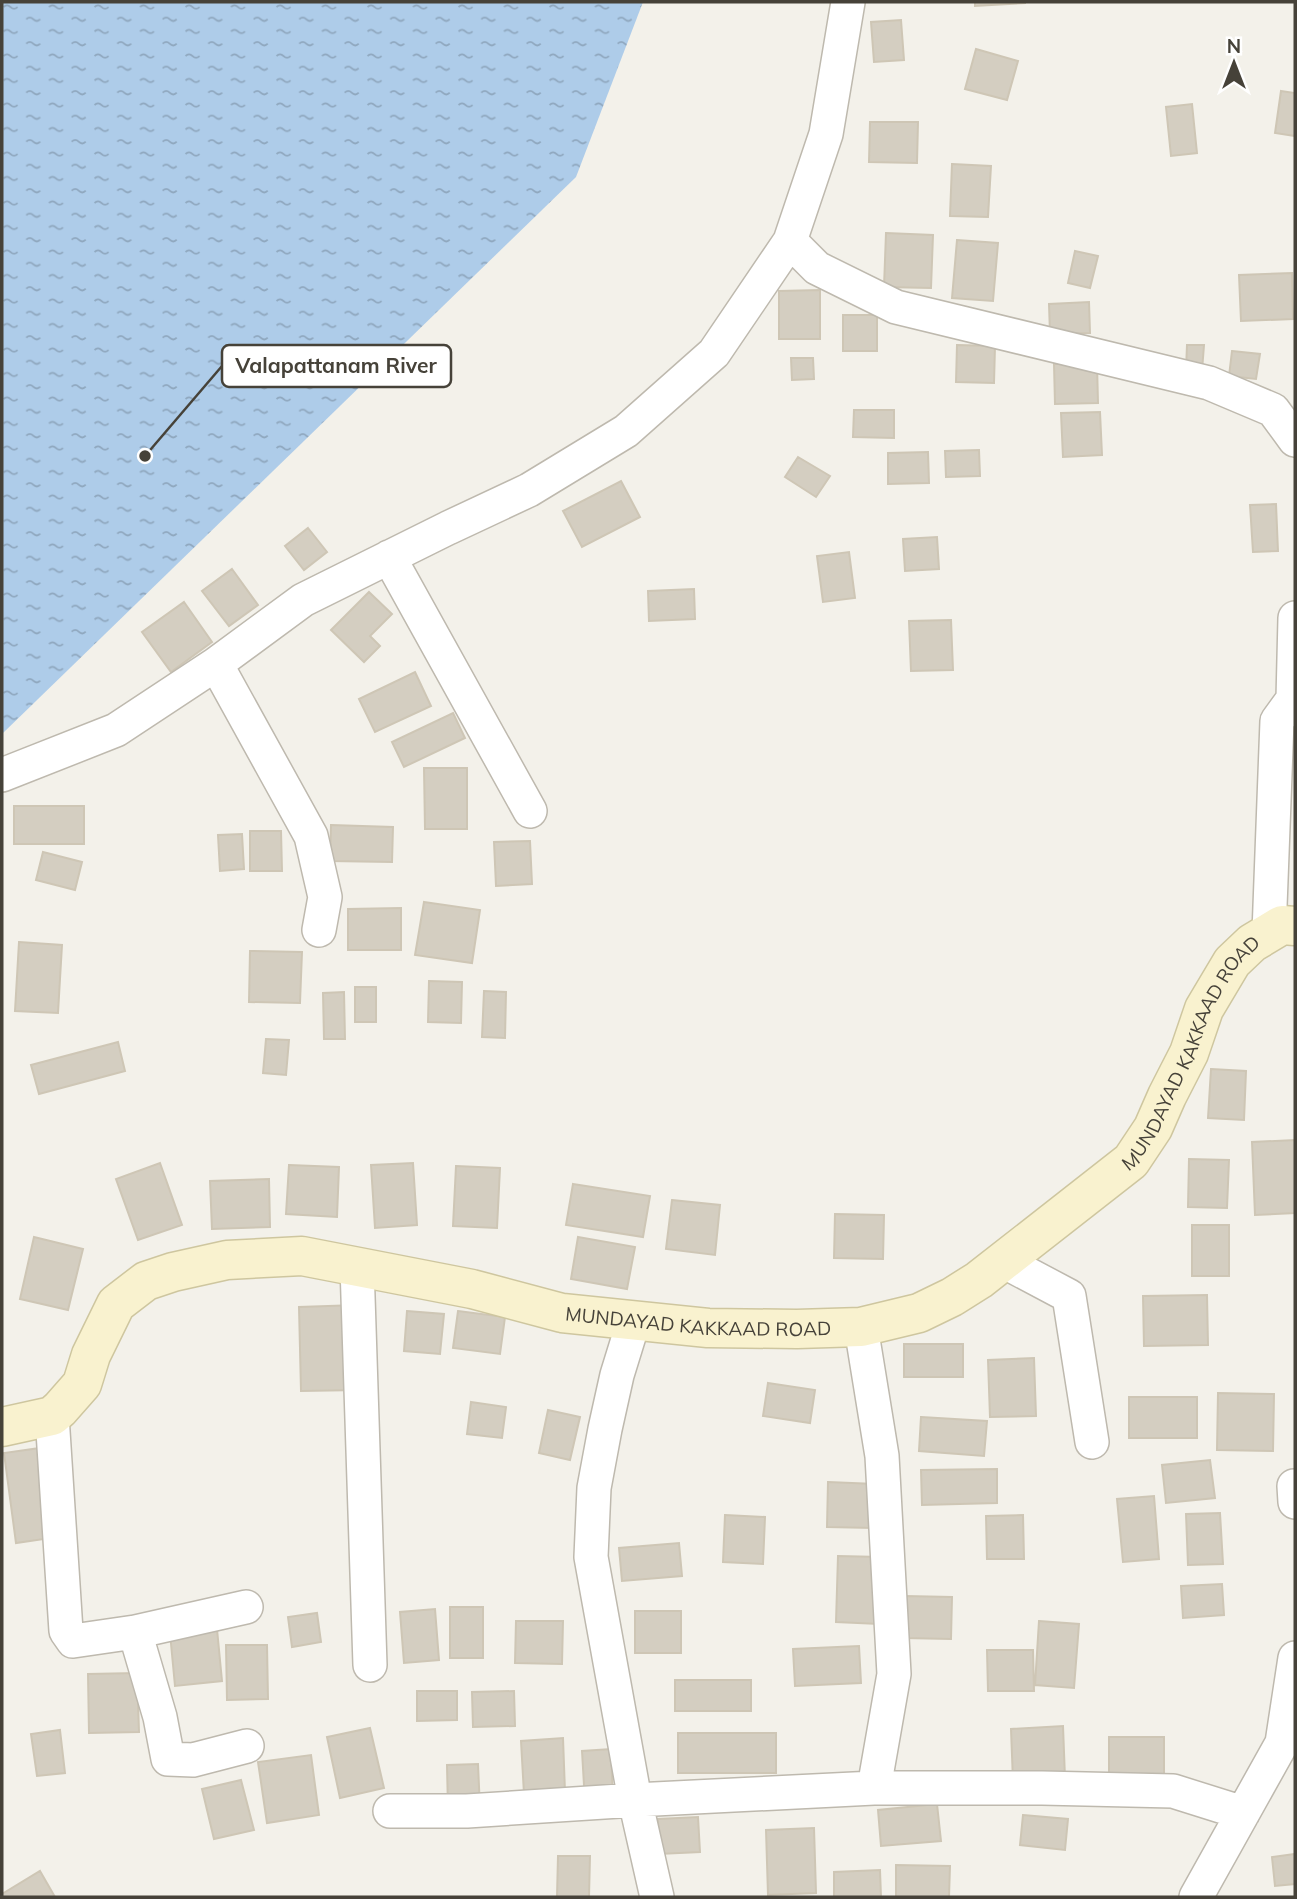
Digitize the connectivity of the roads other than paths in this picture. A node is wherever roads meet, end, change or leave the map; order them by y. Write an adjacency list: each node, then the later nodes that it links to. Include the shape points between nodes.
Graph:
1 (848, 2): 2 (street, via 827,134)
2 (790, 241): 3 (street, via 817,268 896,307 1209,383 1273,411); 4 (street, via 715,353 626,431 529,490)
3 (1295, 440)
4 (389, 557): 6 (street, via 303,600); 8 (street)
5 (1295, 618): 9 (street, via 1293,699 1278,722)
6 (216, 664): 7 (street, via 116,730); 10 (street, via 311,836 325,897)
7 (2, 775)
8 (530, 811)
9 (1282, 929): 11 (main road, MUNDAYAD KAKKAAD ROAD, via 1252,943 1232,962 1204,1009 1189,1053 1153,1128 1131,1161)
10 (319, 930)
11 (1003, 1261): 14 (main road, MUNDAYAD KAKKAAD ROAD, via 952,1297 919,1313); 17 (street, via 1069,1296)
12 (357, 1266): 13 (main road, MUNDAYAD KAKKAAD ROAD, via 562,1313); 15 (main road, MUNDAYAD KAKKAAD ROAD, via 302,1256 227,1260 146,1281 116,1304 82,1384); 23 (street)
13 (634, 1320): 14 (main road, MUNDAYAD KAKKAAD ROAD, via 708,1328); 26 (street, via 617,1375 594,1488 591,1557)
14 (861, 1327): 25 (street, via 882,1456 894,1674)
15 (52, 1416): 16 (main road); 21 (street, via 66,1631 73,1641)
16 (2, 1427)
17 (1092, 1441)
18 (1295, 1486): 19 (street)
19 (1295, 1502)
20 (246, 1607): 21 (street)
21 (135, 1632): 24 (street, via 168,1759 193,1760)
22 (1295, 1658): 28 (street, via 1282,1743)
23 (370, 1665)
24 (247, 1746)
25 (873, 1788): 26 (street); 28 (street, via 1173,1791)
26 (635, 1800): 27 (street); 29 (street)
27 (390, 1811)
28 (1243, 1813): 30 (street)
29 (657, 1897)
30 (1196, 1897)

